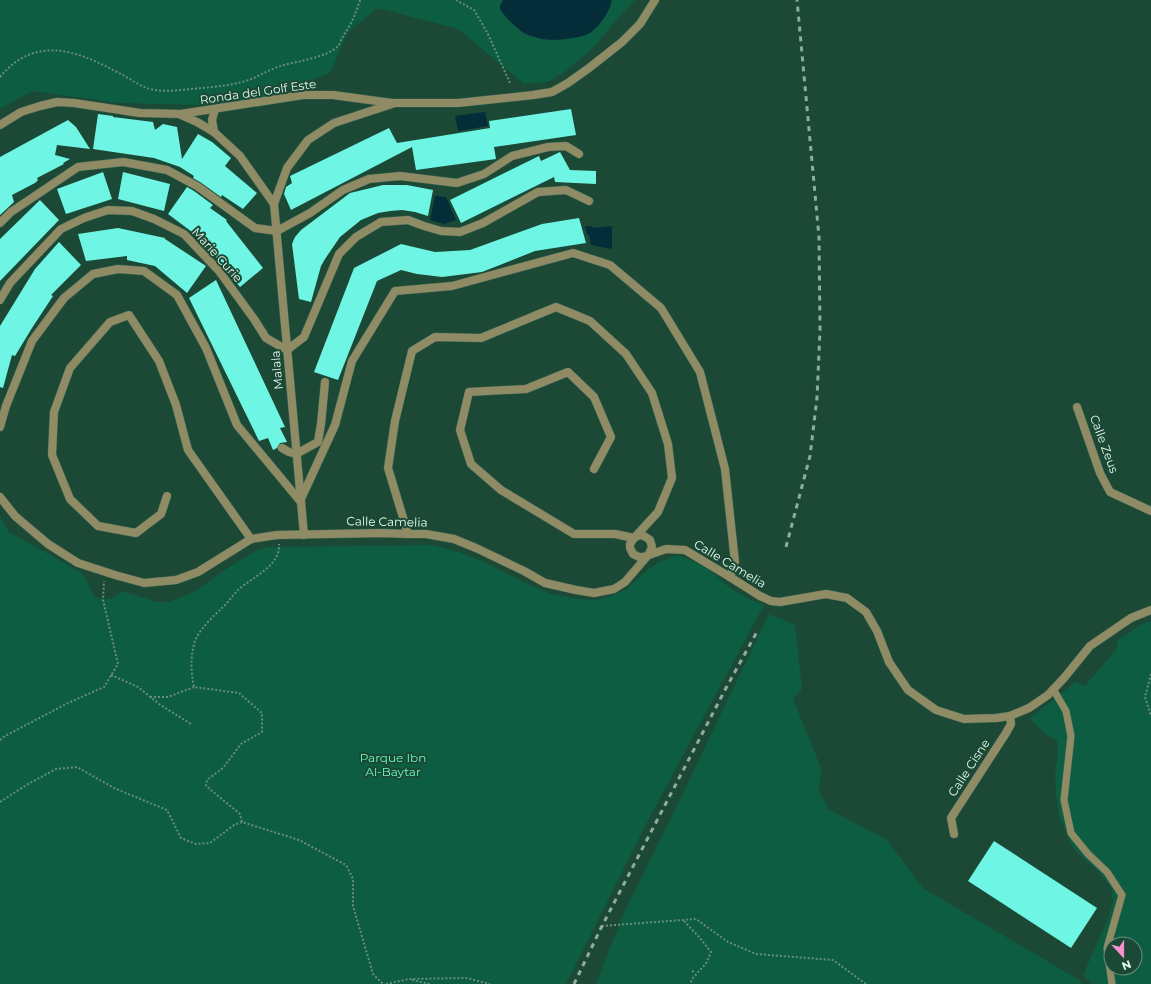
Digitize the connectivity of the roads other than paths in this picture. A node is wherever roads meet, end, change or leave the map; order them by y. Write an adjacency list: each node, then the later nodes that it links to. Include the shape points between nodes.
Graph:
1 (655, 0): 2 (street, Ronda del Golf Este, via 640,24 622,42 552,92 458,103)
2 (392, 103): 3 (street, Ronda del Golf Este, via 333,95 303,95); 9 (street, via 334,123 308,140 287,168)
3 (215, 109): 4 (street, Ronda del Golf Este); 6 (street, via 212,120)
4 (181, 114): 5 (street, Ronda del Golf Este, via 140,113 57,102 21,112); 6 (street)
5 (0, 124)
6 (214, 132): 9 (street, via 240,156)
7 (579, 154): 11 (street, via 566,146 548,147 512,156 484,174 457,183 400,176 369,179 343,190 310,213)
8 (588, 201): 13 (street, via 566,190 538,192 483,223 460,232 441,231 408,220 381,222 356,237 339,254 304,337)
9 (274, 204): 11 (street, Malala)
10 (0, 223): 11 (street, via 11,212 78,167 123,162 167,170 197,186 255,228)
11 (277, 231): 13 (street, Malala)
12 (0, 300): 13 (street, Marie Curie, via 10,283 61,230 84,218 108,210 132,211 184,234 219,271 266,338)
13 (287, 350): 18 (street, Malala)
14 (324, 382): 18 (street, via 318,442)
15 (1077, 407): 23 (street, Calle Zeus, via 1100,473 1110,492)
16 (0, 427): 22 (street, via 32,341 64,298 93,274 118,269 144,271 177,295 206,348 237,425)
17 (282, 448): 18 (street)
18 (296, 454): 22 (street, Malala)
19 (594, 469): 26 (street, via 611,437 594,397 568,372 526,389 469,392 460,430 471,464 501,490 574,534 615,534)
20 (167, 496): 27 (street, via 161,514 136,533 98,526 70,499 52,455 54,412 70,368 110,322 129,315 159,361 176,404 188,450)
21 (0, 497): 27 (street, Calle Camelia, via 15,516 48,544 78,563 144,583 176,580 198,572)
22 (300, 501): 25 (street, Malala); 29 (street, via 335,425 352,361 395,291 452,286 573,253 610,265 661,308 700,372 724,469 735,562)
23 (1151, 511)
24 (408, 534): 25 (street, Calle Camelia); 26 (street, via 388,468 395,421 412,351 435,337 481,338 556,307 590,321 626,354 652,392 668,444 672,478 658,512); 28 (street, Calle Camelia, via 426,534 454,540 545,583 594,593 614,589 625,582)
25 (304, 535): 27 (street, Calle Camelia, via 277,535)
26 (634, 538): 28 (street, via 630,544 633,554 639,557); 28 (street, via 641,535 650,540 651,551)
27 (251, 539)
28 (647, 556): 29 (street, Calle Camelia, via 666,549 685,550)
29 (730, 577): 32 (street, Calle Camelia, via 771,601 780,602 826,594 847,598 866,612 877,631 889,662 908,690 936,710 964,719)
30 (1151, 610): 31 (street, via 1131,618 1090,646)
31 (1053, 689): 32 (street, via 1029,708); 34 (lane, via 1066,711 1070,736 1064,800 1071,834 1107,872 1122,895 1107,948)
32 (1010, 716): 33 (street, Calle Cisne, via 1011,724 1006,733 952,818)
33 (954, 834)
34 (1112, 984)

